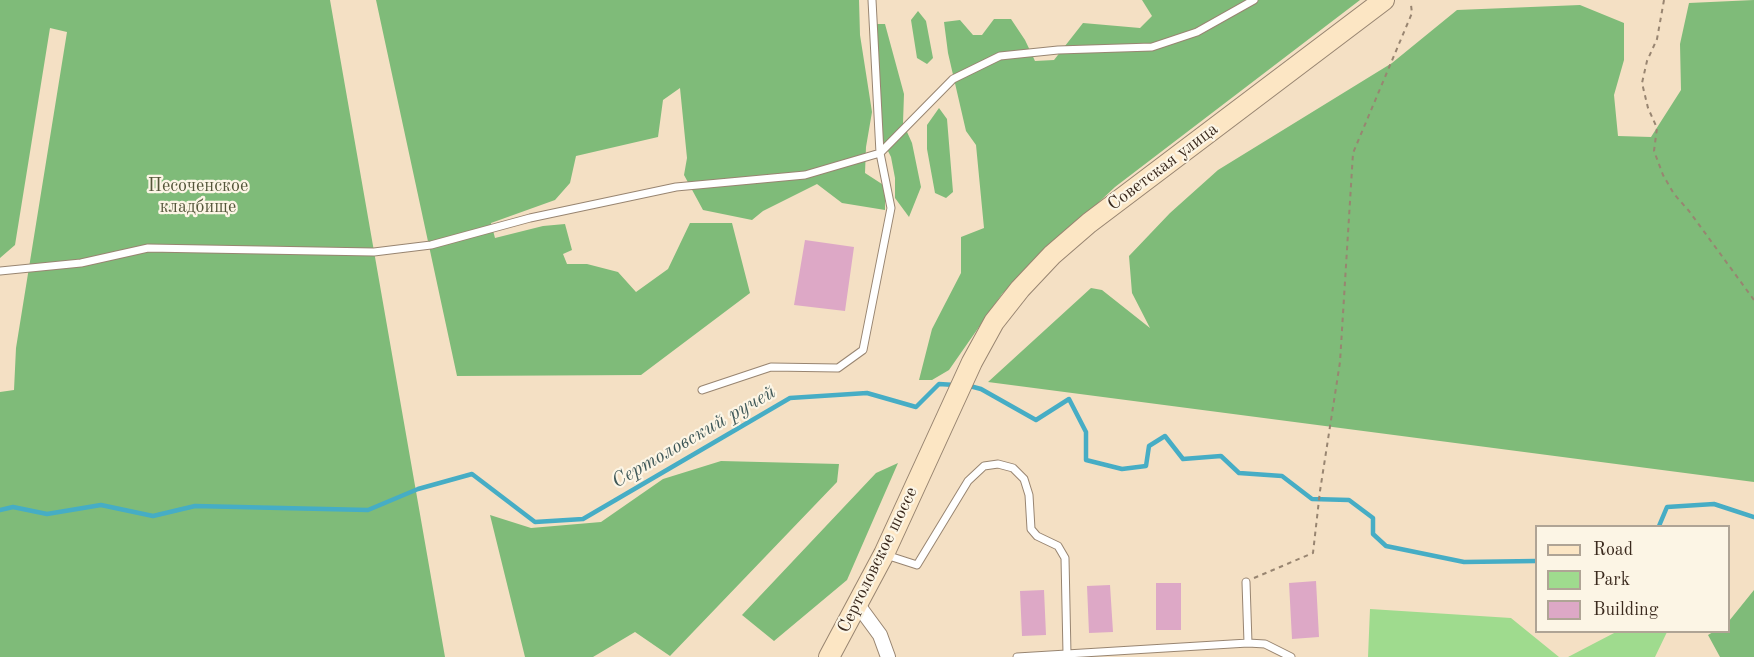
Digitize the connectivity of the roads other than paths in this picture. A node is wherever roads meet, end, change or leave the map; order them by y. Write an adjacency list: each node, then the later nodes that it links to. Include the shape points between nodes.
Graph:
1 (872, 0): 4 (lane)
2 (1254, 0): 4 (lane, via 1197,32 1152,47 1000,56 953,79)
3 (1384, 0): 7 (main road, Советская улица, via 1052,255 994,321)
4 (879, 153): 5 (lane, via 805,175 676,187 530,218 431,245 374,252 148,248 81,263); 6 (lane, via 891,208 862,350 838,368 771,368)
5 (0, 271)
6 (702, 390)
7 (945, 420): 8 (main road, Сертоловское шоссе)
8 (884, 554): 10 (main road, Сертоловское шоссе); 12 (lane, via 917,565 968,481 984,466 1013,468 1024,479 1029,495 1030,529 1058,546 1065,558)
9 (1246, 582): 11 (lane)
10 (858, 605): 13 (main road, Сертоловское шоссе); 14 (street, via 880,635)
11 (1248, 643): 12 (lane); 16 (lane, via 1264,644)
12 (1067, 654): 15 (lane)
13 (829, 657)
14 (888, 657)
15 (1017, 657)
16 (1291, 657)

